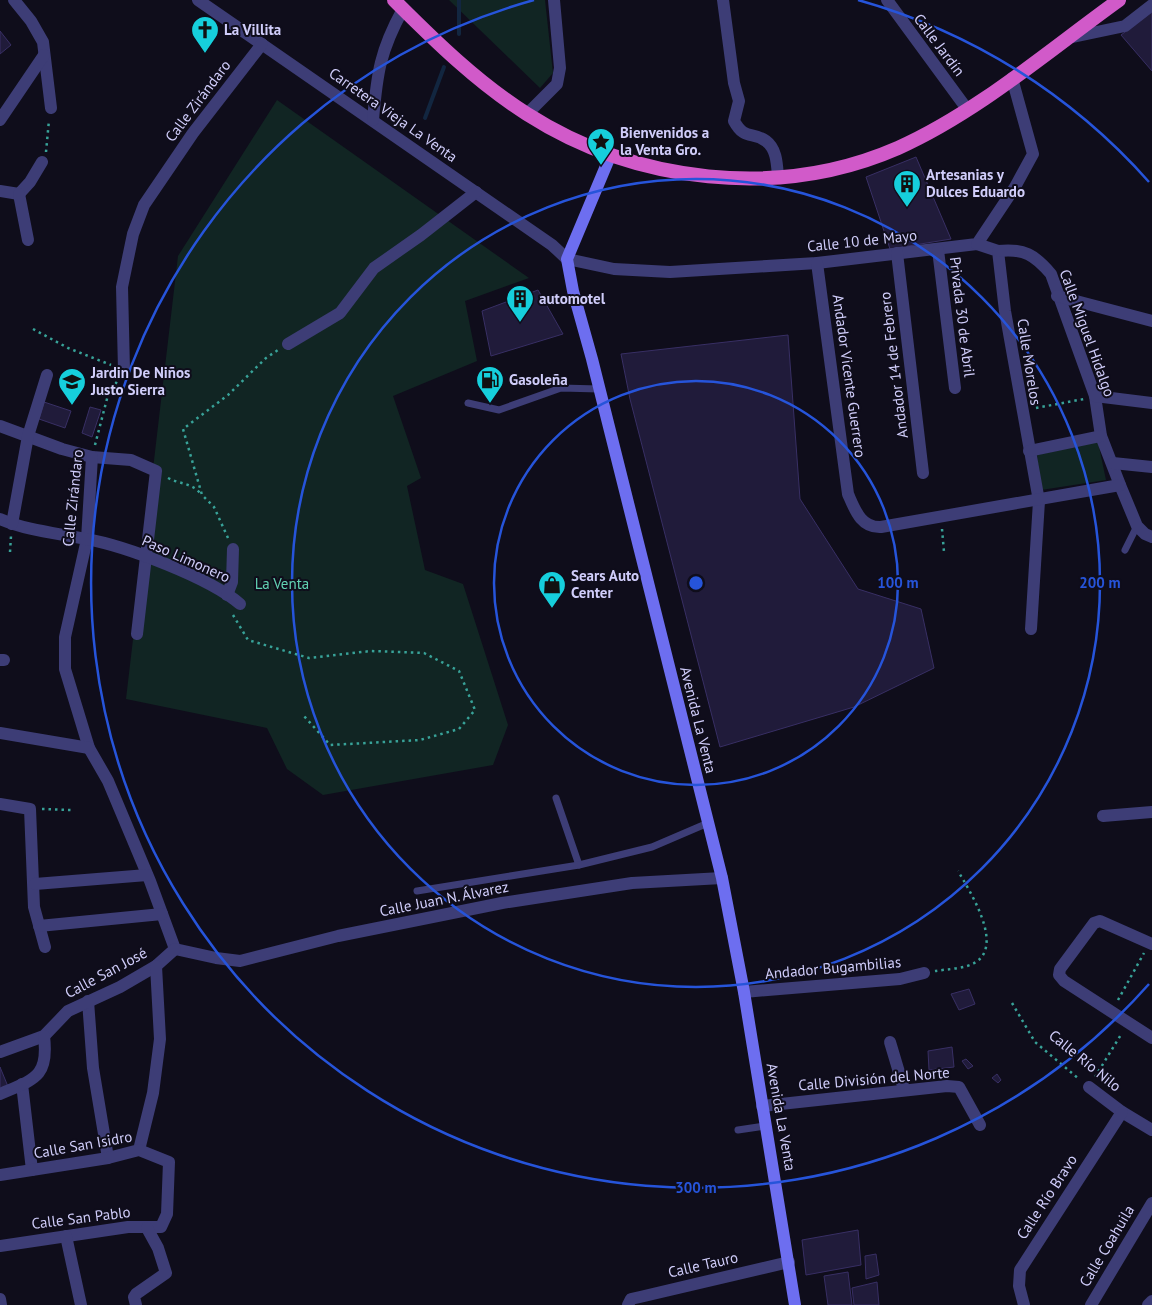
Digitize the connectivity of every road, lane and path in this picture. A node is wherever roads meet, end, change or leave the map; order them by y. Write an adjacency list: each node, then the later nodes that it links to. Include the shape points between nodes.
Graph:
1 (14, 0): 11 (street, via 37,30 43,42)
2 (198, 0): 10 (street, Carretera Vieja La Venta)
3 (554, 0): 15 (street, via 560,68 557,84)
4 (723, 0): 20 (street, via 739,101 734,120 740,130 766,141 774,151)
5 (887, 0): 14 (street, Calle Jardín)
6 (1119, 0): 9 (highway)
7 (399, 4): 15 (highway, via 475,76); 17 (street, via 377,73)
8 (1152, 5): 9 (street, via 1125,26)
9 (1065, 39): 12 (highway)
10 (262, 44): 17 (street, Carretera Vieja La Venta); 35 (street, Calle Zirándaro, via 193,133 144,205 133,234 122,287)
11 (44, 55): 13 (street); 16 (street)
12 (1012, 78): 14 (highway); 25 (street, via 1033,154)
13 (51, 108): 19 (path, via 48,147)
14 (966, 109): 20 (highway, via 912,140 866,160)
15 (527, 114): 18 (highway, via 562,134)
16 (1, 118)
17 (373, 120): 22 (street, Carretera Vieja La Venta)
18 (611, 154): 20 (highway, via 662,169 708,177 749,180); 29 (main road)
19 (42, 162): 23 (street)
20 (778, 177)
21 (0, 191): 23 (street)
22 (476, 192): 29 (street, Carretera Vieja La Venta); 34 (street, via 374,268 340,314)
23 (19, 194): 24 (street)
24 (28, 240)
25 (977, 244): 26 (street, Calle 10 de Mayo); 27 (street)
26 (938, 250): 28 (street, Calle 10 de Mayo); 37 (street, Privada 30 de Abril)
27 (998, 251): 31 (street, Calle Miguel Hidalgo, via 1014,249 1041,262 1051,274); 42 (street, Calle Morelos, via 1004,311)
28 (897, 253): 30 (street, Calle 10 de Mayo); 51 (street, Andador 14 de Febrero)
29 (567, 259): 30 (street, Calle 10 de Mayo, via 614,269 670,272); 38 (main road, Avenida La Venta)
30 (817, 263): 55 (street, Andador Vicente Guerrero, via 848,494 856,513 871,527)
31 (1057, 296): 32 (street); 39 (street, Calle Miguel Hidalgo)
32 (1152, 321)
33 (33, 329): 35 (path, via 68,348)
34 (288, 344): 53 (path, via 266,358 228,395 183,429)
35 (124, 370): 47 (path, Calle Zirándaro, via 108,395)
36 (47, 375): 44 (street)
37 (955, 388)
38 (599, 389): 40 (lane, via 560,388 499,410); 78 (main road, Avenida La Venta)
39 (1095, 396): 41 (street); 42 (path); 45 (street, Calle Miguel Hidalgo)
40 (468, 403)
41 (1152, 403)
42 (1021, 411): 46 (street, Calle Morelos)
43 (0, 426): 44 (street)
44 (28, 436): 47 (street); 57 (street)
45 (1102, 436): 46 (street); 48 (street, Calle Miguel Hidalgo)
46 (1029, 451): 54 (street, Calle Morelos)
47 (92, 457): 50 (street, via 131,460); 60 (street, Calle Zirándaro)
48 (1114, 463): 49 (street); 52 (street, Calle Miguel Hidalgo)
49 (1152, 468)
50 (156, 471): 53 (path, via 177,483 195,487); 64 (street)
51 (923, 473)
52 (1120, 484): 54 (street); 58 (street, Calle Miguel Hidalgo)
53 (202, 495): 61 (path, via 214,507)
54 (1038, 500): 55 (street); 67 (street, Calle Morelos)
55 (940, 515): 63 (path)
56 (0, 519): 57 (street, Paso Limonero)
57 (12, 524): 60 (street, Paso Limonero)
58 (1137, 526): 59 (street); 62 (lane)
59 (1152, 537)
60 (87, 539): 64 (street, Paso Limonero); 71 (street, Calle Zirándaro, via 65,637 65,669)
61 (233, 549): 65 (street, via 232,582)
62 (1125, 550)
63 (944, 552)
64 (147, 557): 65 (street, Paso Limonero, via 198,579); 68 (street)
65 (227, 596): 66 (street, Paso Limonero)
66 (237, 609): 69 (path, via 248,640 309,658 371,651 424,653 459,671 474,710 459,729 420,740 330,745)
67 (1031, 629)
68 (137, 634)
69 (304, 716)
70 (0, 733): 71 (street)
71 (89, 748): 81 (street, Calle Zirándaro, via 108,781)
72 (556, 798): 79 (lane)
73 (0, 804): 74 (street)
74 (30, 809): 75 (path); 83 (street)
75 (71, 810)
76 (1152, 812): 77 (street)
77 (1103, 816)
78 (708, 823): 79 (lane, via 652,847); 82 (main road, Avenida La Venta)
79 (580, 865): 84 (lane)
80 (958, 871): 91 (path, via 985,922 987,938 984,950 975,962)
81 (147, 875): 83 (street); 85 (street, Calle Zirándaro)
82 (722, 878): 89 (street, Calle Juan N. Álvarez, via 632,883 502,903 338,936 240,961); 92 (main road, Avenida La Venta)
83 (35, 884): 86 (street, via 34,907)
84 (417, 891)
85 (162, 914): 86 (street); 89 (street, Calle Zirándaro)
86 (39, 926): 88 (street)
87 (1151, 943): 95 (path); 95 (street, via 1100,921 1094,923 1060,969 1064,981)
88 (46, 947)
89 (175, 949): 90 (street, Calle San José)
90 (156, 966): 93 (street, Calle San José); 111 (street, via 160,1039)
91 (924, 973): 92 (street, Andador Bugambilias, via 900,979)
92 (744, 992): 105 (main road, Avenida La Venta)
93 (88, 1001): 97 (street, Calle San José, via 61,1016); 112 (street, via 93,1068)
94 (1012, 1003): 102 (path, Calle Río Nilo, via 1036,1042)
95 (1112, 1011): 96 (street)
96 (1128, 1023): 98 (street); 102 (path)
97 (44, 1036): 100 (street, Calle San José); 101 (street, via 47,1057 40,1073)
98 (1152, 1038)
99 (890, 1042): 103 (street)
100 (0, 1052)
101 (22, 1084): 104 (street); 113 (street)
102 (1089, 1086): 106 (street, Calle Río Nilo)
103 (904, 1089): 105 (street, Calle División del Norte); 107 (street, Calle División del Norte, via 959,1087)
104 (0, 1094)
105 (762, 1106): 108 (main road, Avenida La Venta)
106 (1122, 1112): 110 (street, Calle Río Nilo); 128 (street, Calle Río Bravo, via 1020,1270 1018,1286)
107 (980, 1125)
108 (765, 1126): 109 (lane); 120 (main road, Avenida La Venta)
109 (738, 1130)
110 (1152, 1130)
111 (139, 1150): 112 (street, Calle San Isidro); 116 (street, Calle San Isidro, via 170,1162)
112 (108, 1158): 113 (street, Calle San Isidro)
113 (32, 1170): 114 (street, Calle San Isidro)
114 (0, 1175)
115 (1152, 1203): 129 (street, Calle Coahuila)
116 (164, 1222): 117 (street, Calle San Pablo, via 161,1226)
117 (147, 1228): 118 (street, Calle San Pablo, via 128,1227); 125 (street, via 166,1273 136,1294)
118 (66, 1236): 119 (street, Calle San Pablo); 124 (street)
119 (0, 1246)
120 (789, 1262): 126 (street, Calle Tauro, via 640,1296); 127 (main road, Avenida La Venta)
121 (0, 1299): 123 (street)
122 (1152, 1301): 130 (street)
123 (1, 1305)
124 (81, 1305)
125 (136, 1305)
126 (628, 1305)
127 (796, 1305)
128 (1024, 1305)
129 (1091, 1305)
130 (1148, 1305)

